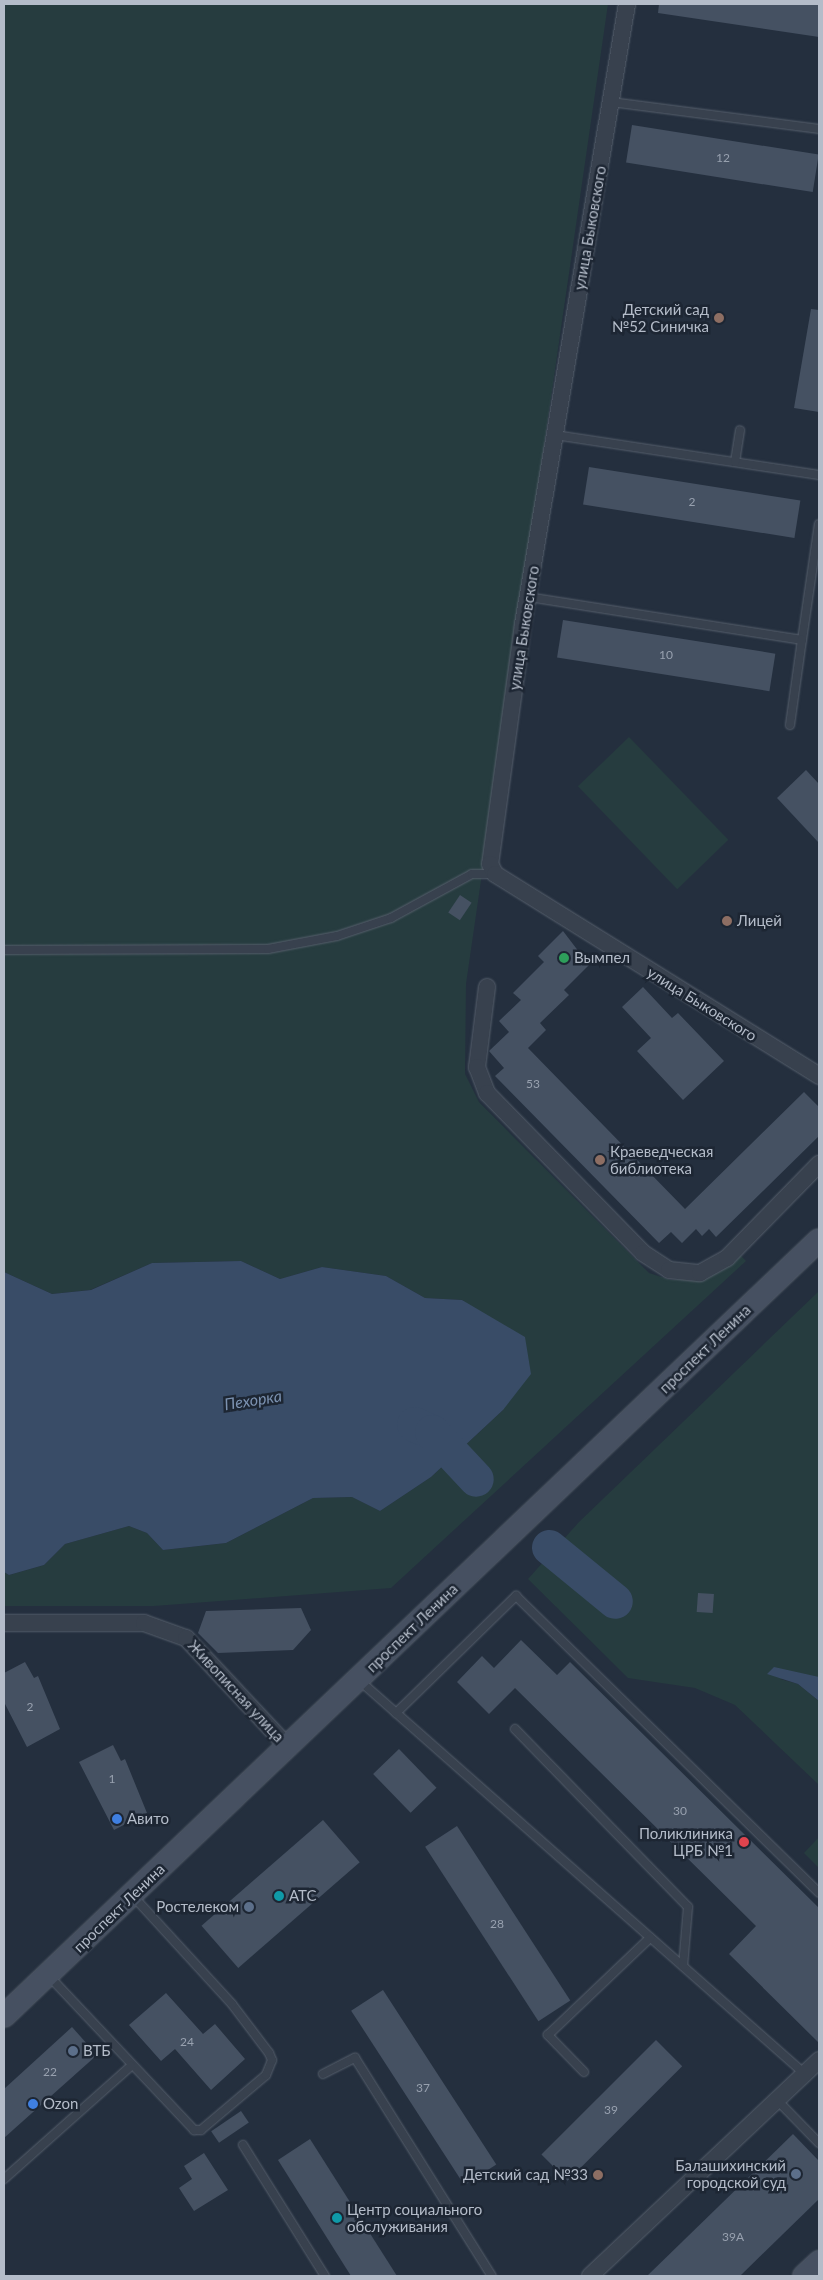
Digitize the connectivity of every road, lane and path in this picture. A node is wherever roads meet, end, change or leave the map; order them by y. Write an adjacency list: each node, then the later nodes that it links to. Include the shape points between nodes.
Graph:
1 (628, 4): 2 (street, улица Быковского)
2 (611, 102): 3 (lane); 5 (street, улица Быковского)
3 (819, 129)
4 (740, 430): 6 (lane)
5 (555, 435): 6 (lane); 9 (street, улица Быковского)
6 (735, 462): 7 (lane)
7 (819, 475)
8 (819, 524): 10 (lane)
9 (528, 597): 10 (lane); 12 (street, улица Быковского, via 489,854)
10 (802, 640): 11 (lane)
11 (790, 725)
12 (494, 874): 13 (lane, via 472,874 382,921 268,949); 15 (street, улица Быковского)
13 (4, 950)
14 (488, 987): 16 (street, via 476,1067 488,1093 643,1254 669,1270 700,1273 727,1258)
15 (819, 1076)
16 (819, 1164)
17 (819, 1240): 19 (main road, проспект Ленина)
18 (4, 1623): 22 (street, Живописная улица, via 144,1623 186,1638)
19 (358, 1680): 20 (lane); 22 (main road, проспект Ленина)
20 (396, 1713): 23 (lane, via 516,1596); 25 (lane)
21 (515, 1729): 26 (lane, via 688,1907)
22 (288, 1748): 24 (main road, проспект Ленина)
23 (819, 1893)
24 (132, 1895): 27 (main road, проспект Ленина); 30 (lane, via 232,2004 272,2060 266,2075 201,2130 194,2130 166,2105)
25 (650, 1938): 26 (lane); 31 (lane, via 548,2036)
26 (683, 1966): 33 (lane)
27 (48, 1974): 28 (main road, проспект Ленина); 30 (lane)
28 (4, 2016)
29 (819, 2060): 33 (street)
30 (131, 2066): 37 (lane)
31 (584, 2072)
32 (323, 2074): 40 (lane, via 355,2058)
33 (805, 2074): 34 (street)
34 (776, 2100): 35 (lane); 41 (street)
35 (819, 2143)
36 (243, 2144): 39 (lane)
37 (4, 2179)
38 (819, 2262): 42 (main road)
39 (325, 2276)
40 (492, 2276)
41 (590, 2276)
42 (804, 2276)

